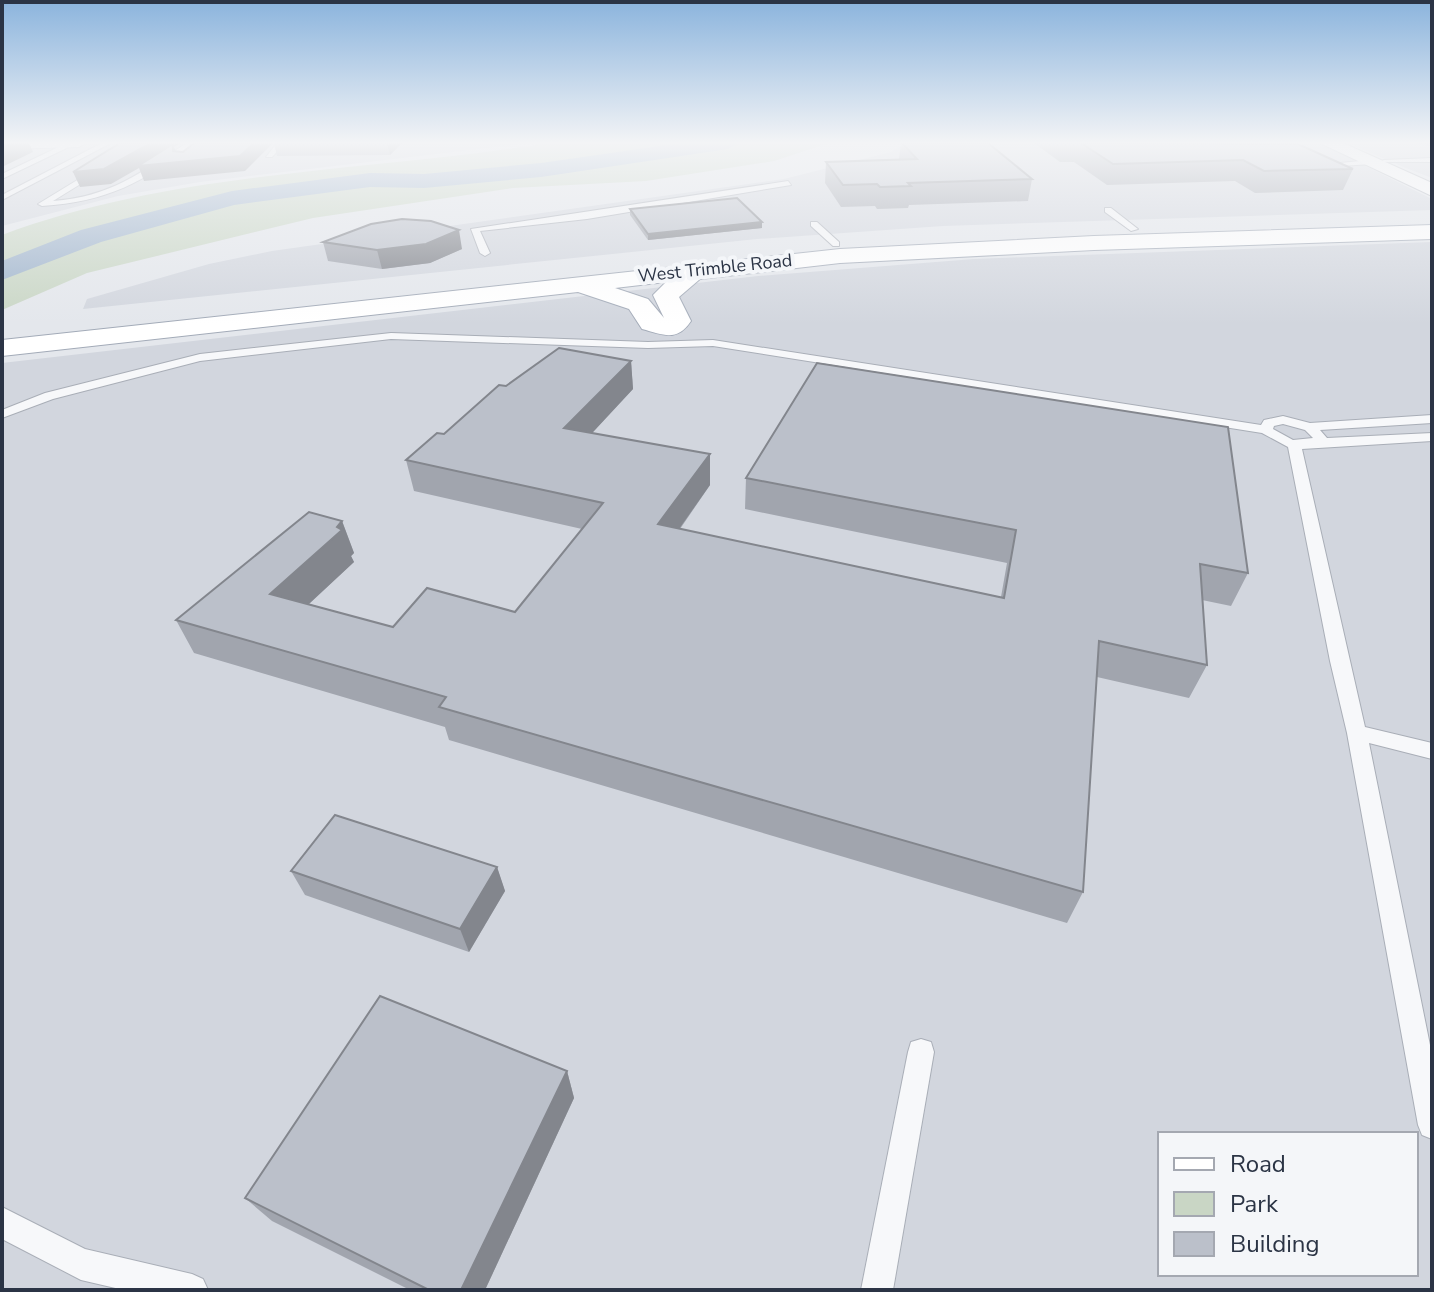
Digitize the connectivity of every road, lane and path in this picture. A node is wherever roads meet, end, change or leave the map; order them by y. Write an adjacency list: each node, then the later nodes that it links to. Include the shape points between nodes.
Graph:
1 (662, 203): 7 (lane, via 475,229)
2 (1108, 210): 5 (lane)
3 (1429, 223): 5 (main road, West Trimble Road); 8 (main road, West Trimble Road, via 1360,234 937,249)
4 (814, 224): 6 (lane)
5 (1134, 229): 6 (main road, West Trimble Road)
6 (836, 244): 11 (main road, West Trimble Road)
7 (485, 253)
8 (696, 270): 9 (main road, West Trimble Road); 10 (main road, via 666,295)
9 (574, 283): 10 (main road, via 639,304); 12 (main road, West Trimble Road)
10 (673, 327): 13 (lane, via 391,336 200,358 49,396); 16 (lane, via 713,343)
11 (2, 332)
12 (2, 348)
13 (2, 414)
14 (1432, 419): 15 (lane)
15 (1310, 427): 16 (lane, via 1274,421); 18 (lane, via 1320,435)
16 (1266, 430): 19 (lane)
17 (1432, 437): 18 (lane)
18 (1318, 442): 19 (lane)
19 (1294, 444): 20 (lane, via 1340,675)
20 (1357, 733): 21 (lane); 23 (lane)
21 (1432, 751)
22 (921, 1052): 26 (lane)
23 (1432, 1125)
24 (2, 1222): 25 (lane, via 81,1264)
25 (192, 1290)
26 (877, 1290)

